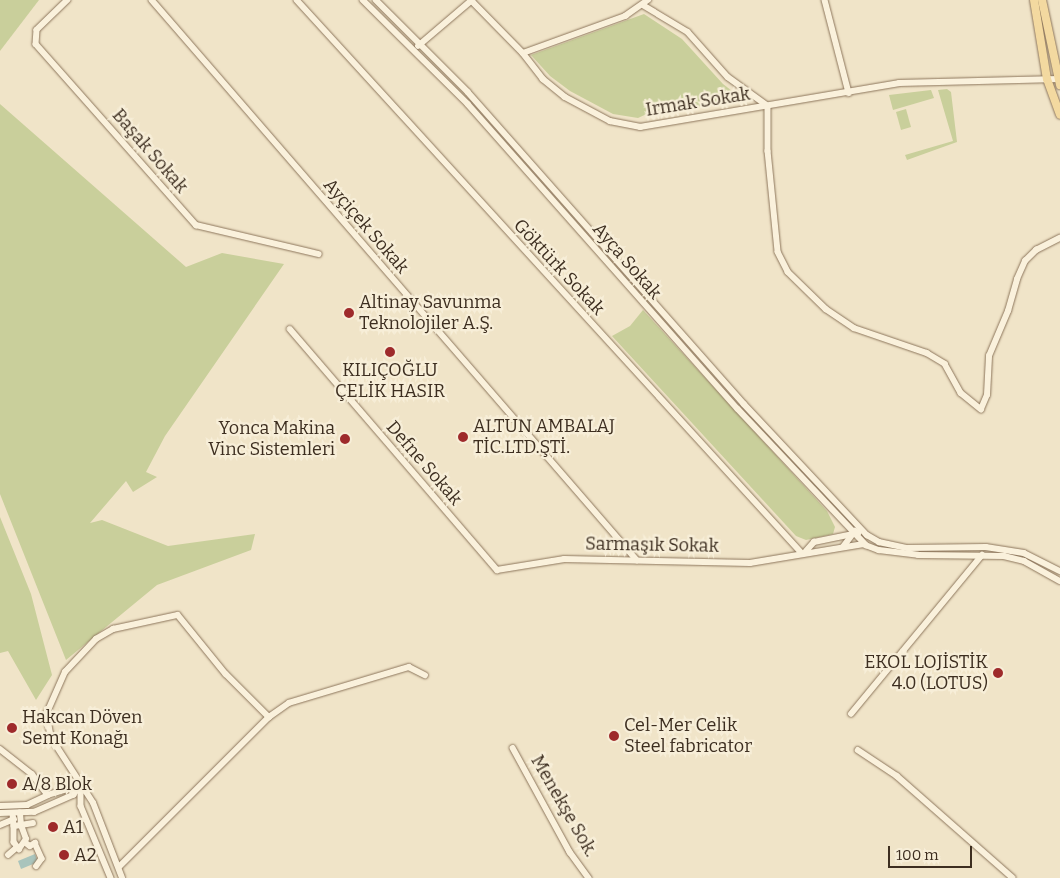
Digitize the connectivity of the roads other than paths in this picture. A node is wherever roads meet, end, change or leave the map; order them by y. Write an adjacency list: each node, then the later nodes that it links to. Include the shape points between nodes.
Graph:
1 (68, 0): 21 (street, Başak Sokak, via 37,30 36,44 196,226)
2 (152, 0): 36 (street, Ayçiçek Sokak)
3 (298, 0): 33 (street, Göktürk Sokak)
4 (363, 0): 13 (street, Ayça Sokak)
5 (376, 0): 12 (street, Ayça Sokak)
6 (471, 0): 12 (street); 14 (street, Irmak Sokak)
7 (648, 0): 11 (street)
8 (825, 0): 17 (street)
9 (1034, 0): 15 (main road)
10 (1042, 0): 16 (main road)
11 (643, 5): 14 (street, via 625,16); 18 (street, via 688,32 728,77)
12 (419, 44): 13 (street); 22 (street, Ayça Sokak, via 508,137)
13 (413, 49): 23 (street, Ayça Sokak, via 468,104)
14 (523, 53): 18 (street, Irmak Sokak, via 543,79 565,98 610,121 640,127)
15 (1047, 79): 16 (street, Irmak Sokak); 17 (street, Irmak Sokak, via 899,83); 19 (main road)
16 (1059, 82)
17 (849, 93): 18 (street, Irmak Sokak)
18 (768, 106): 20 (street, via 768,151 778,252 788,272 826,309 854,328 927,353 945,364 962,393 982,409 988,395 989,356 1025,261 1036,250)
19 (1060, 115)
20 (1060, 238)
21 (319, 254)
22 (627, 272): 23 (street); 25 (street, Ayça Sokak)
23 (622, 277): 26 (street, Ayça Sokak)
24 (290, 329): 37 (street, Defne Sokak)
25 (851, 518): 27 (street); 29 (street, Ayça Sokak)
26 (844, 521): 27 (street, Ayça Sokak); 28 (street, via 844,531)
27 (855, 533): 28 (street, Sarmaşık Sokak); 29 (street, Sarmaşık Sokak); 30 (street, Ayça Sokak); 31 (street)
28 (840, 535): 33 (street, Sarmaşık Sokak, via 814,542)
29 (867, 535): 32 (street, Ayça Sokak, via 874,540 908,548)
30 (866, 545): 31 (street, Sarmaşık Sokak); 34 (street, Sarmaşık Sokak, via 879,550 918,554)
31 (842, 548): 33 (street, Sarmaşık Sokak)
32 (1001, 549): 35 (street); 38 (street, via 1024,553)
33 (803, 552): 36 (street, Sarmaşık Sokak, via 750,563)
34 (982, 555): 35 (street, Sarmaşık Sokak); 41 (street)
35 (1000, 556): 39 (street, Sarmaşık Sokak, via 1024,561)
36 (637, 560): 37 (street, Sarmaşık Sokak, via 564,558)
37 (497, 570)
38 (1060, 571)
39 (1060, 581)
40 (425, 675): 42 (street, via 409,667 289,703)
41 (850, 714)
42 (269, 717): 46 (street, via 226,674 178,615 113,630 96,639 65,672 46,715 51,738); 57 (street)
43 (513, 748): 60 (street, Menekşe Sok., via 570,852)
44 (0, 749): 47 (street, via 32,774)
45 (858, 750): 61 (street, via 897,776)
46 (81, 786): 47 (street); 50 (street, via 72,795); 57 (street, via 93,804); 58 (street, via 82,806)
47 (48, 795): 48 (street, via 27,805)
48 (0, 806)
49 (0, 813): 50 (street)
50 (16, 819): 51 (street); 52 (street); 53 (street, via 26,835); 54 (street)
51 (33, 823)
52 (0, 825)
53 (26, 843): 54 (street, via 22,849); 56 (street, via 30,846 36,844 42,859)
54 (16, 848): 55 (street)
55 (8, 855)
56 (37, 866)
57 (119, 867): 59 (street)
58 (111, 878)
59 (122, 878)
60 (589, 878)
61 (1013, 878)

